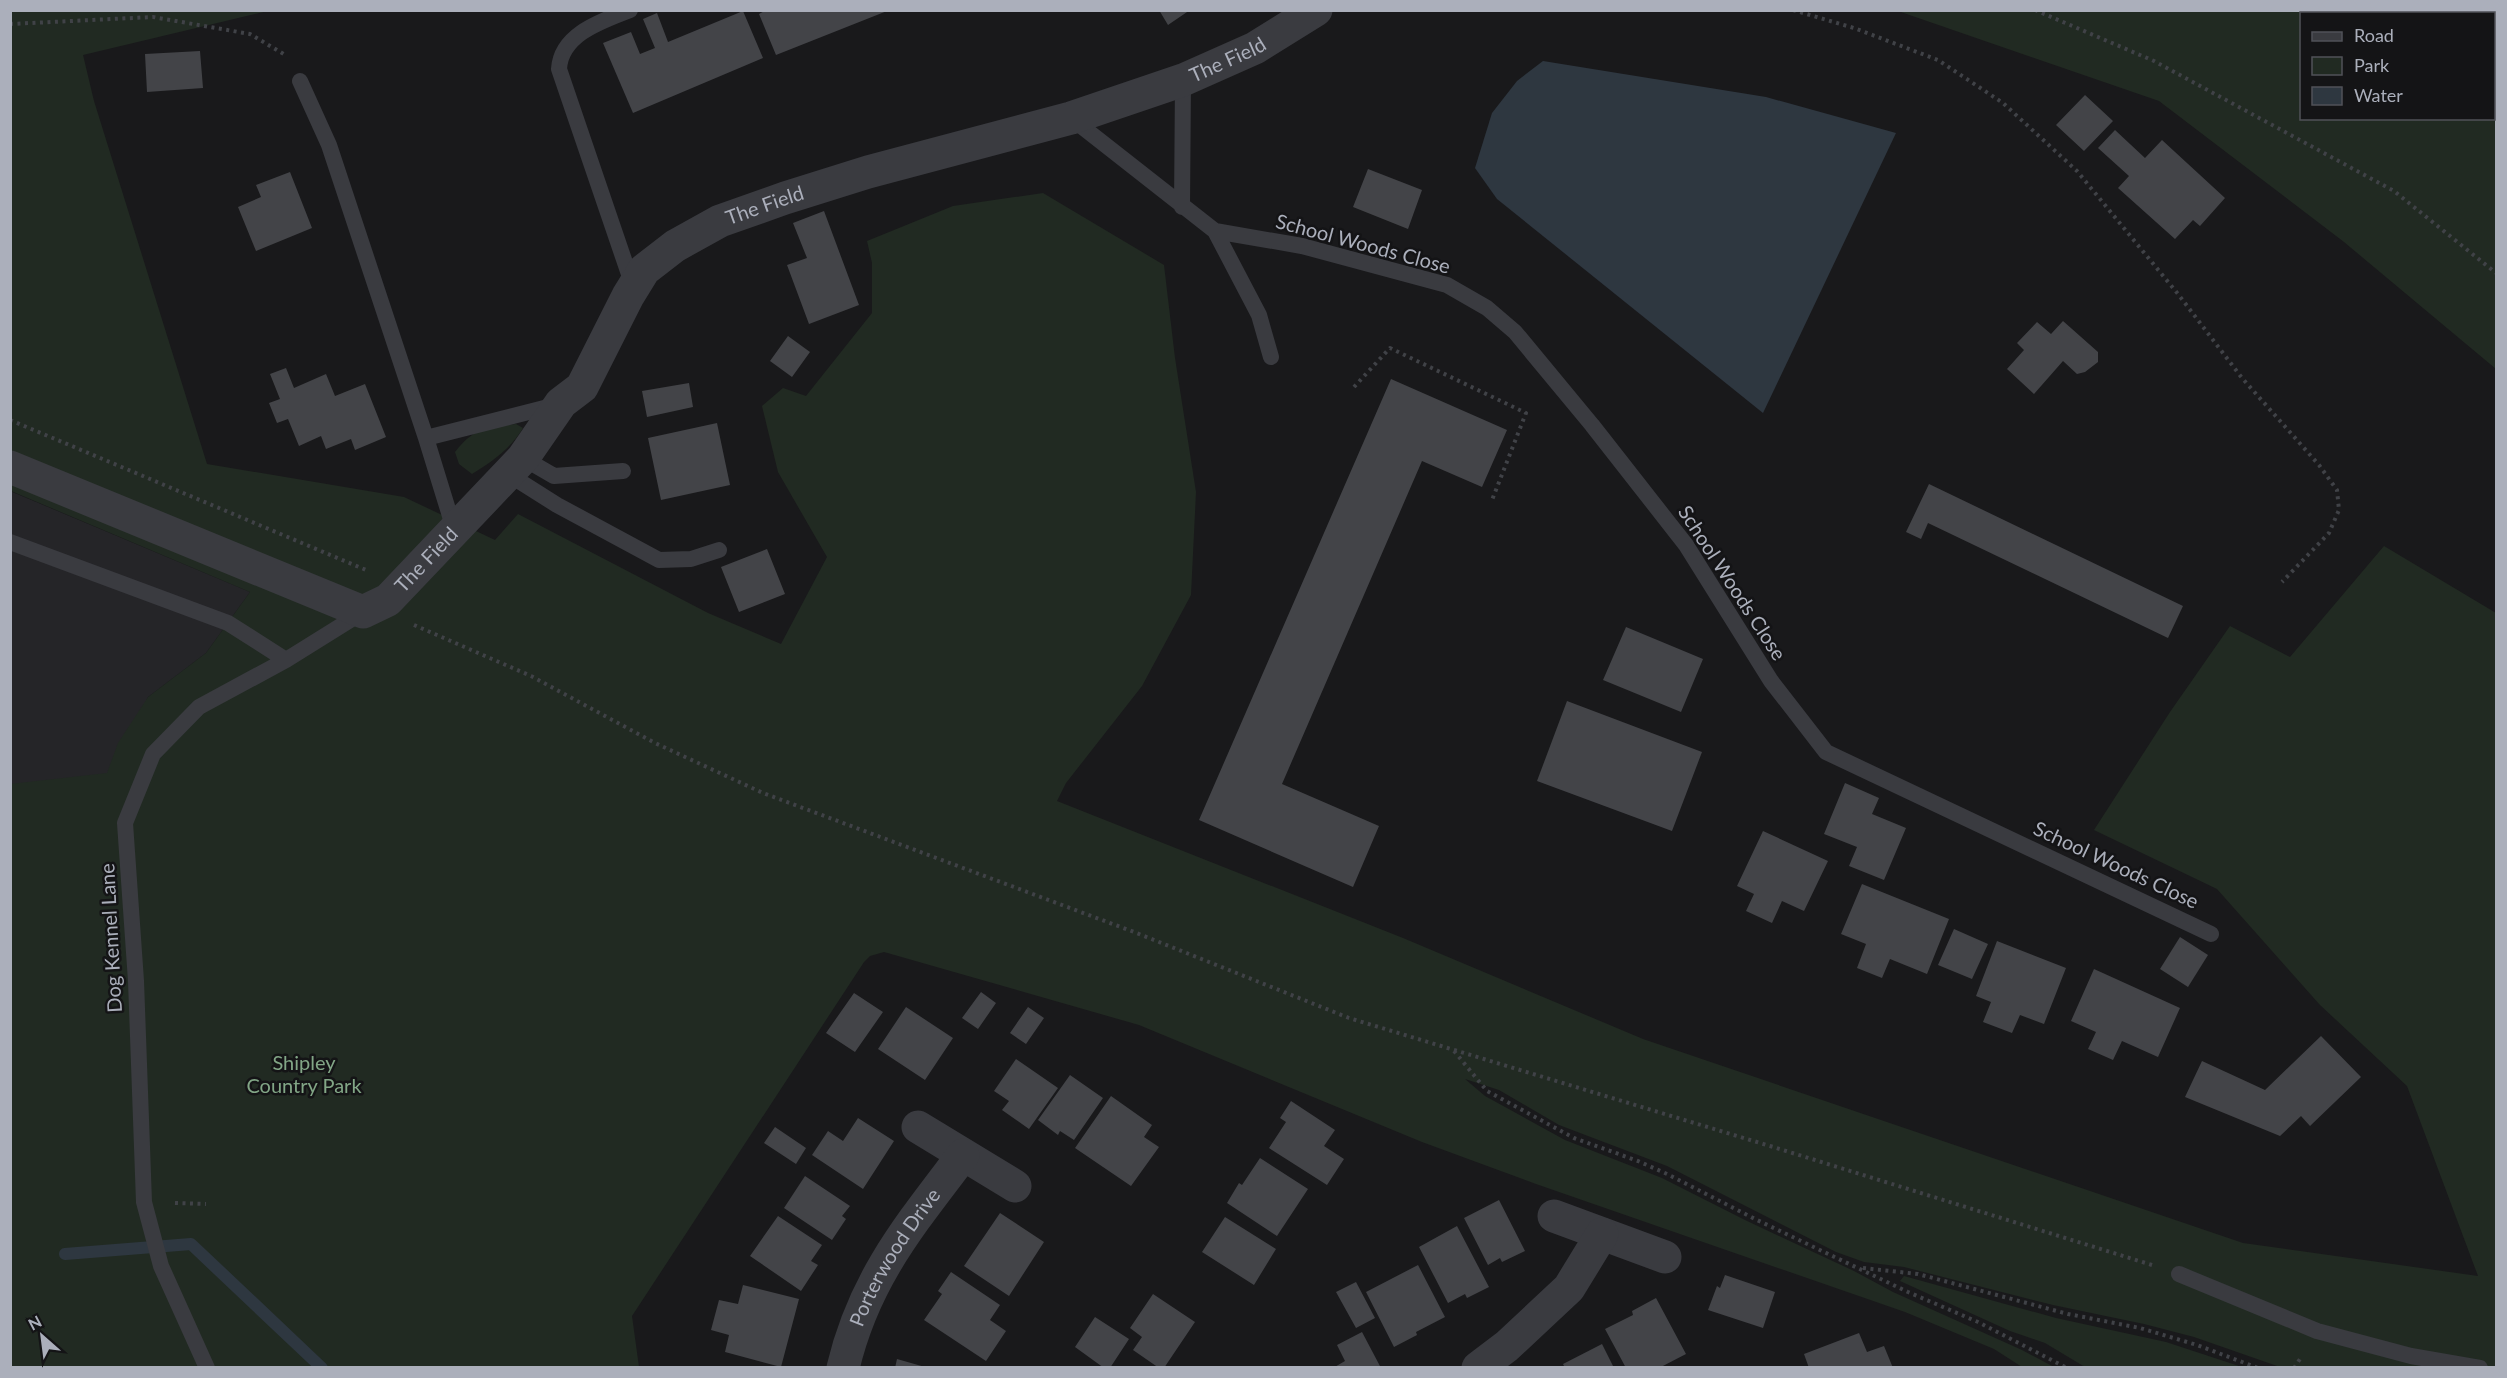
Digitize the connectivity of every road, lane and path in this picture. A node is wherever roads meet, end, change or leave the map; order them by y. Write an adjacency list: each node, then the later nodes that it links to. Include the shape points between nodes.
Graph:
1 (630, 10): 12 (lane, via 578,36 566,48 559,69)
2 (1316, 10): 6 (street, The Field, via 1255,48)
3 (1793, 10): 25 (path, via 1938,60 2003,103 2077,171 2337,490 2339,510 2329,533)
4 (2035, 10): 11 (path, via 2154,61 2394,191)
5 (10, 24): 7 (path, via 153,17 250,34 286,55)
6 (1183, 80): 8 (street, The Field); 9 (lane)
7 (300, 81): 17 (lane, via 329,146)
8 (1071, 118): 9 (lane, School Woods Close); 12 (street, The Field, via 868,172 720,221 675,246 644,270)
9 (1182, 207): 10 (lane, School Woods Close)
10 (1215, 231): 13 (lane, via 1259,315); 29 (lane, School Woods Close, via 1302,246 1447,285 1486,308 1515,332 1686,545 1771,681 1826,752)
11 (2496, 273)
12 (633, 287): 15 (street, The Field, via 582,387)
13 (1271, 357)
14 (1354, 387): 21 (path, via 1390,348 1526,413)
15 (561, 403): 17 (lane); 18 (street, The Field)
16 (10, 420): 26 (path)
17 (426, 438): 22 (lane)
18 (515, 466): 20 (lane, via 554,476); 22 (street, The Field); 24 (lane, via 557,505 659,560 692,559)
19 (10, 467): 27 (street)
20 (623, 471)
21 (1492, 500)
22 (454, 530): 26 (street, The Field)
23 (10, 542): 28 (lane, via 228,623)
24 (719, 550)
25 (2282, 582)
26 (402, 585): 27 (street, The Field, via 388,600)
27 (363, 612): 28 (lane, Dog Kennel Lane); 30 (path, via 412,625 531,676 655,743 763,793 1134,932 1349,1018)
28 (286, 660): 39 (lane, Dog Kennel Lane, via 199,707 174,730 153,754 125,823 136,981 144,1202 161,1266)
29 (2211, 934)
30 (1453, 1050): 37 (path, via 1487,1091 1574,1138 1638,1161); 38 (path)
31 (918, 1127): 32 (street)
32 (963, 1155): 33 (street); 40 (street, Porterwood Drive, via 879,1272 861,1307)
33 (1015, 1186)
34 (1554, 1216): 35 (street)
35 (1602, 1234): 36 (street); 41 (street, via 1569,1288)
36 (1665, 1257)
37 (1859, 1268): 42 (path); 43 (path, via 1918,1274 2133,1326)
38 (2179, 1274): 44 (lane, via 2317,1331 2410,1356)
39 (207, 1368)
40 (843, 1368)
41 (1478, 1368)
42 (2067, 1368)
43 (2258, 1368)
44 (2480, 1368)

